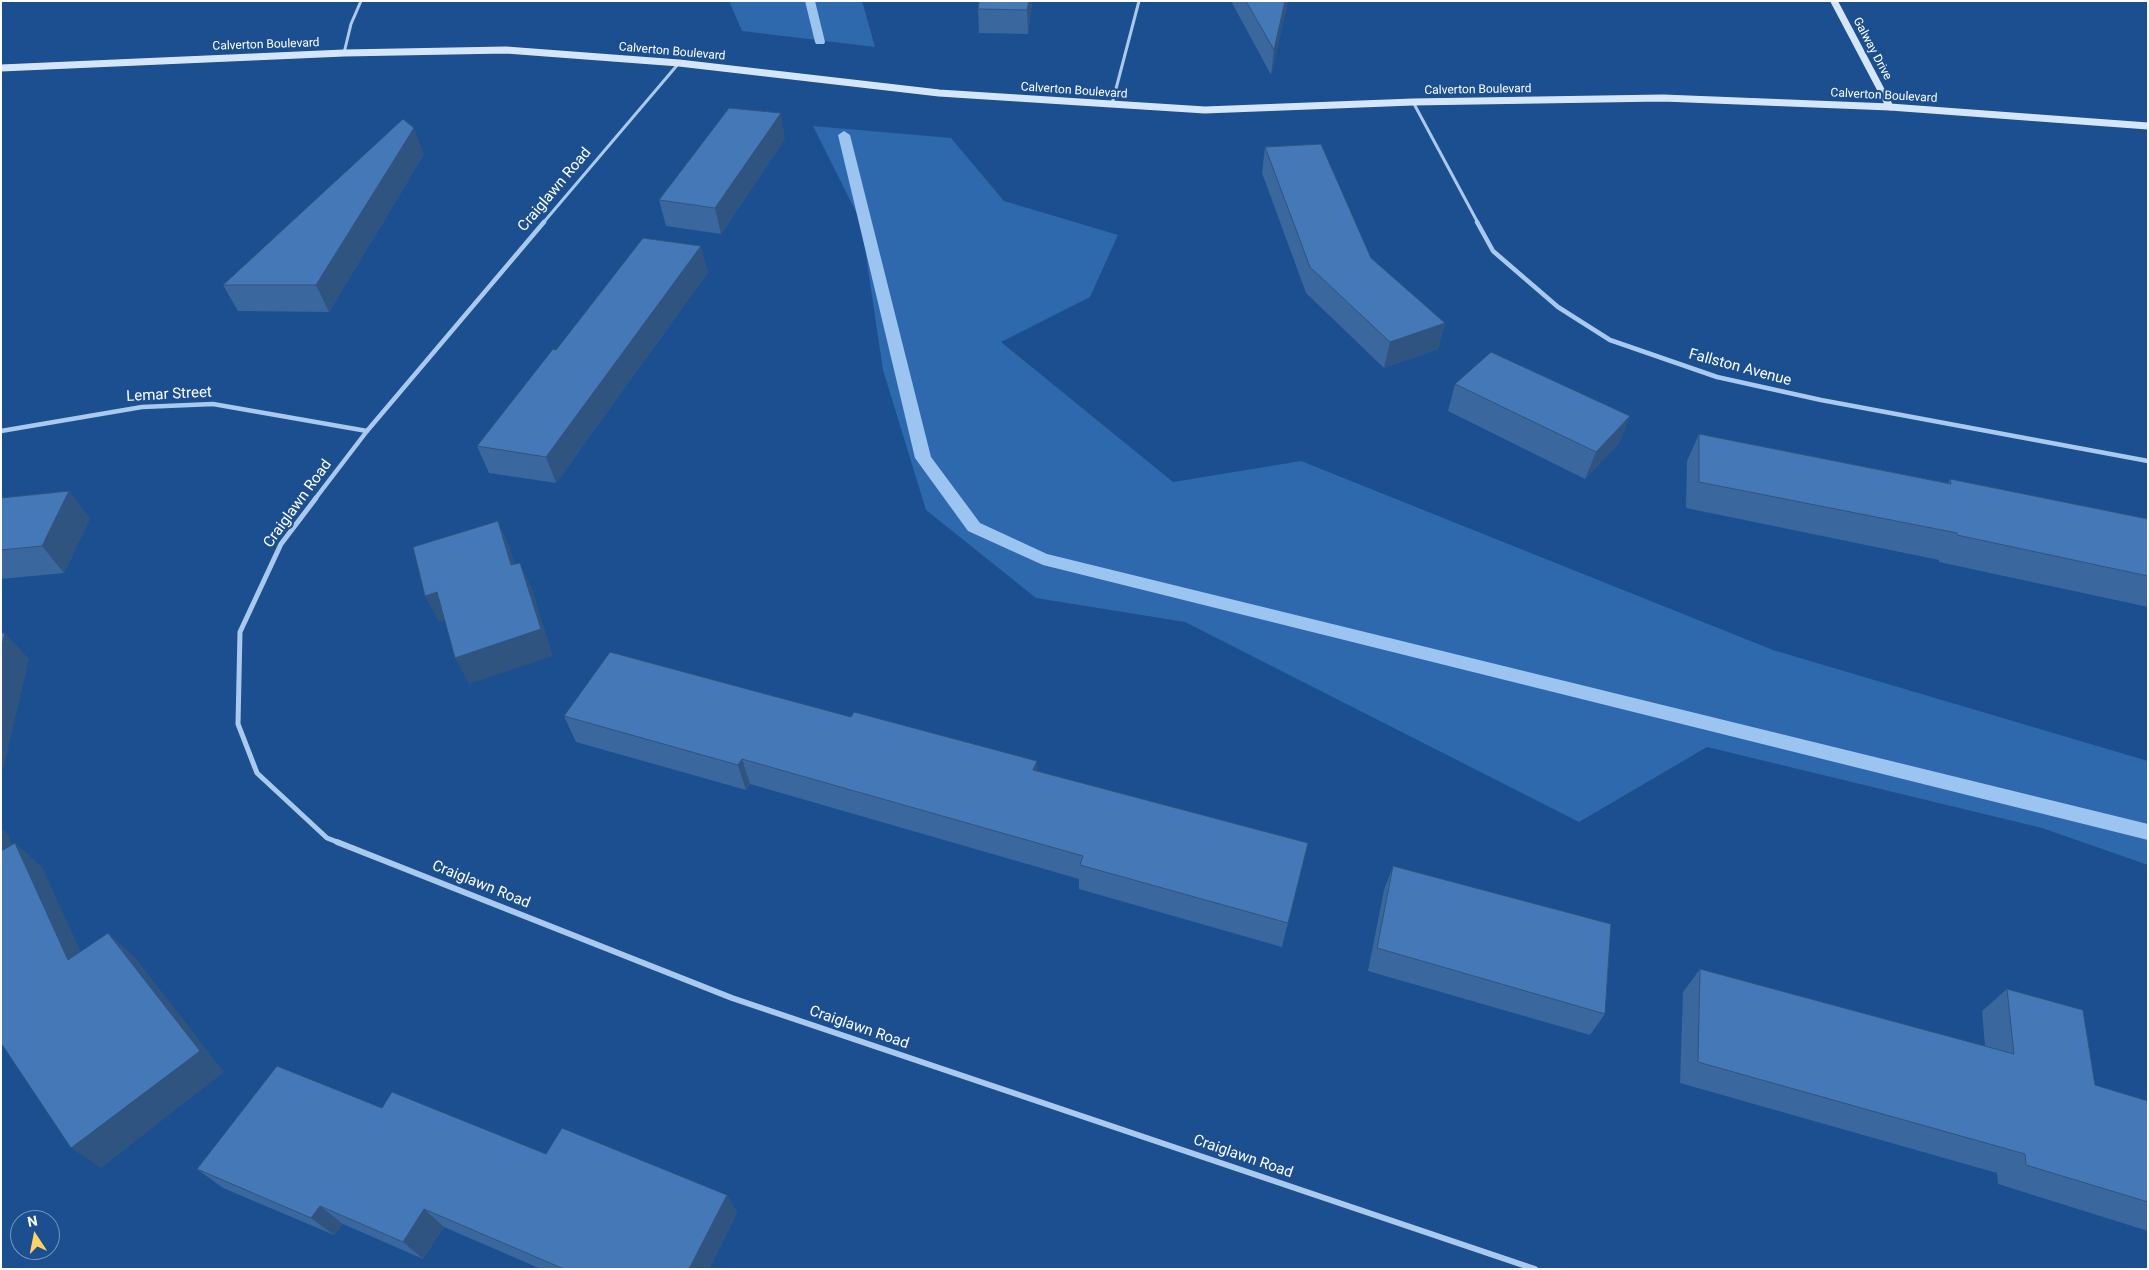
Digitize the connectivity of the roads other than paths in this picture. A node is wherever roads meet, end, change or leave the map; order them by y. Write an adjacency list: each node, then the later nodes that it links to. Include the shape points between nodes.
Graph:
1 (361, 1): 4 (street, via 350,24)
2 (1139, 1): 8 (street)
3 (1834, 1): 9 (street, Galway Drive)
4 (344, 53): 5 (street, Calverton Boulevard, via 506,50); 6 (street, Calverton Boulevard)
5 (679, 63): 8 (street, Calverton Boulevard, via 939,93); 12 (street, Craiglawn Road)
6 (1, 68)
7 (1413, 102): 8 (street, Calverton Boulevard, via 1205,110); 9 (street, Calverton Boulevard, via 1663,98); 13 (street, Fallston Avenue, via 1493,251 1558,307 1610,340 1717,377 1821,400)
8 (1112, 104)
9 (1890, 107): 10 (street, Calverton Boulevard)
10 (2148, 126)
11 (1, 431): 12 (street, Lemar Street, via 142,407 213,404)
12 (367, 431): 14 (street, Craiglawn Road, via 281,544 240,632 238,724 257,773 327,838 732,998)
13 (2148, 461)
14 (1534, 1269)

